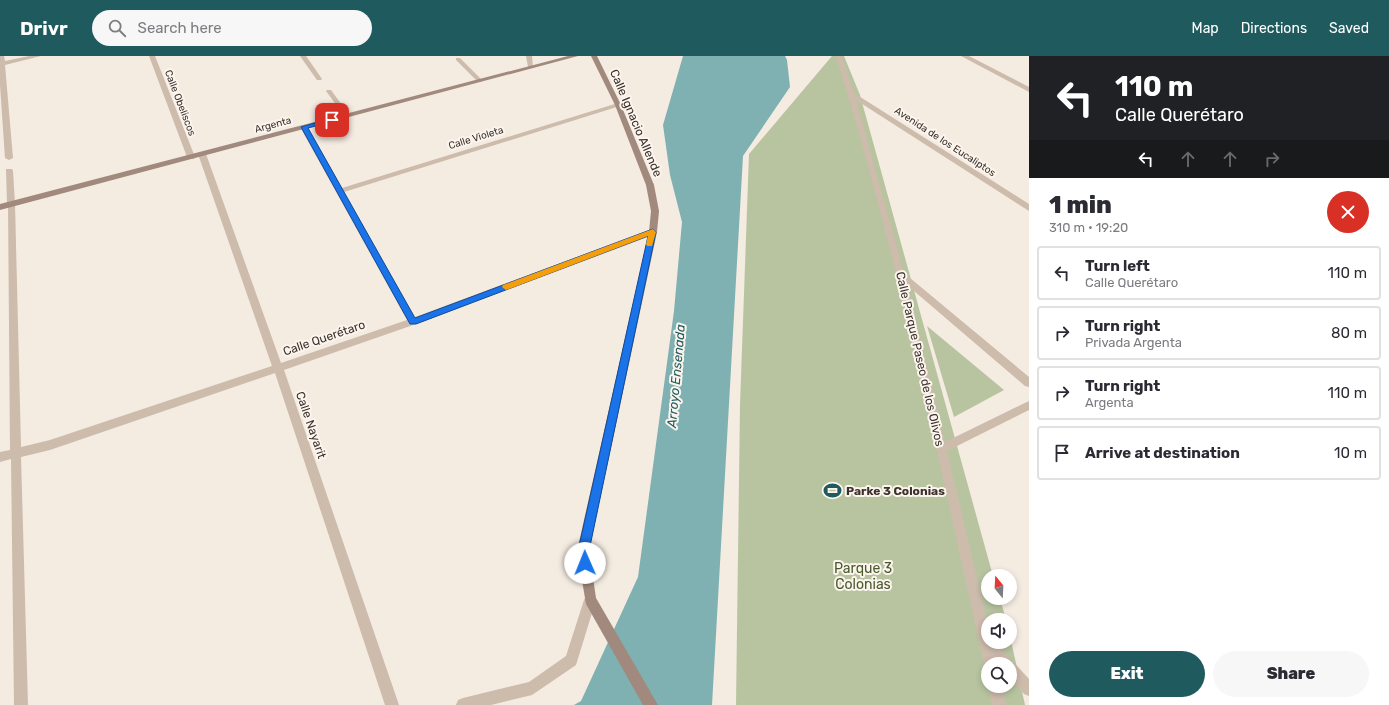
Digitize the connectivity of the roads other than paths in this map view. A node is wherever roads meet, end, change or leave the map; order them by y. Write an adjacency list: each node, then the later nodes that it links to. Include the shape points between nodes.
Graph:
1 (1, 56): 11 (street)
2 (38, 56): 11 (street)
3 (152, 56): 22 (street, Calle Obeliscos)
4 (304, 56): 13 (street)
5 (529, 56): 12 (street)
6 (575, 56): 12 (street, Argenta)
7 (594, 56): 18 (street, Calle Ignacio Allende)
8 (839, 56): 17 (street, Calle Parque Paseo de los Olivos)
9 (964, 56): 15 (street)
10 (458, 59): 14 (street)
11 (1, 64): 23 (street)
12 (532, 67): 14 (street, Argenta)
13 (319, 80)
14 (480, 81): 19 (street, Argenta)
15 (1029, 90)
16 (329, 91): 19 (street)
17 (851, 94): 28 (street, Avenida de los Eucaliptos); 30 (street, Calle Parque Paseo de los Olivos)
18 (618, 105): 25 (street, Calle Violeta); 29 (street, Calle Ignacio Allende, via 650,185 655,211)
19 (347, 116): 20 (street, Argenta)
20 (304, 127): 21 (street, Argenta); 25 (street)
21 (202, 154): 22 (street, Argenta); 32 (street, Calle Nayarit)
22 (191, 157): 26 (street, Argenta)
23 (9, 158)
24 (9, 171): 26 (street)
25 (339, 191): 31 (street)
26 (11, 204): 27 (street, Argenta); 36 (street)
27 (0, 207)
28 (1029, 208)
29 (653, 232): 31 (street, Calle Querétaro); 38 (street, Calle Ignacio Allende, via 583,551)
30 (900, 274): 33 (street); 35 (street, Calle Parque Paseo de los Olivos)
31 (413, 322): 32 (street, Calle Querétaro)
32 (278, 368): 36 (street, Calle Querétaro, via 58,442); 46 (street, Calle Nayarit)
33 (1029, 383)
34 (1029, 405): 35 (street)
35 (941, 449): 39 (street, Calle Parque Paseo de los Olivos)
36 (17, 453): 37 (street, Calle Querétaro); 45 (street)
37 (0, 457)
38 (590, 600): 47 (street, via 571,660 532,688); 48 (street)
39 (981, 618)
40 (992, 649): 41 (street)
41 (1000, 657)
42 (1017, 676): 43 (street)
43 (1029, 689)
44 (996, 693): 49 (street)
45 (21, 705)
46 (392, 705)
47 (463, 705)
48 (651, 705)
49 (999, 705)

